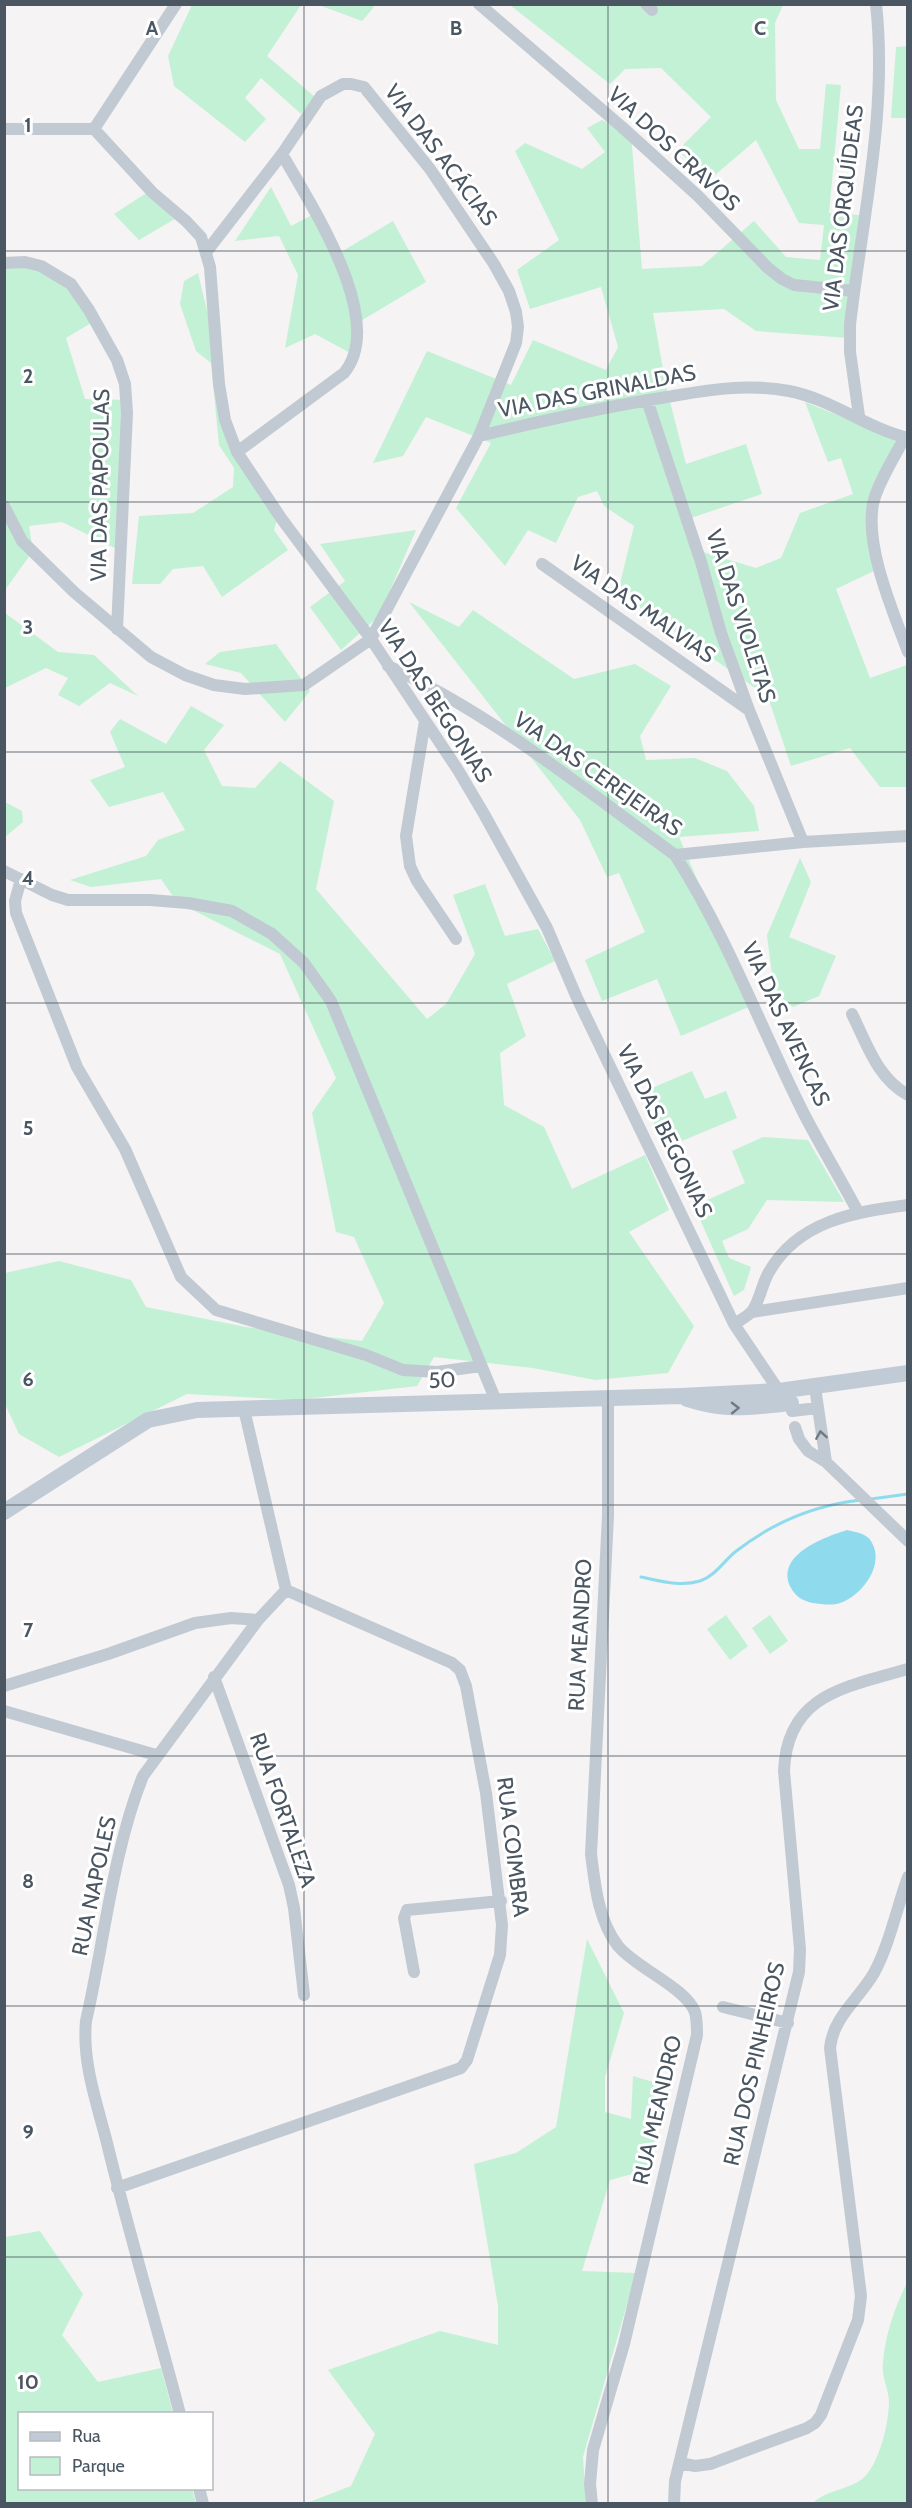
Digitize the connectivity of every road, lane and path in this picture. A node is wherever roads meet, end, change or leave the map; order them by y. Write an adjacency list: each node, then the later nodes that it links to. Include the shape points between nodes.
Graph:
1 (176, 4): 5 (street)
2 (479, 4): 9 (street, VIA DOS CRAVOS, via 690,188 782,279 794,285)
3 (876, 4): 9 (street, VIA DAS ORQUÍDEAS, via 879,86)
4 (4, 129): 5 (street)
5 (94, 129): 7 (street, VIA DAS BEGONIAS, via 153,193 201,237)
6 (282, 154): 7 (street, VIA DAS ACÁCIAS); 12 (street, VIA DAS ACÁCIAS, via 321,96 334,87 351,84 370,93 430,169 494,264 516,312 516,343); 14 (street, via 338,259 355,312 356,350 344,373)
7 (207, 251): 14 (street, VIA DAS BEGONIAS, via 219,384 225,420)
8 (4, 263): 17 (street, VIA DAS PAPOULAS, via 41,266 71,284 117,360 125,384)
9 (854, 291): 11 (street, VIA DAS ORQUÍDEAS, via 849,352)
10 (647, 400): 11 (street, VIA DAS GRINALDAS, via 727,388 769,388 814,398); 12 (street, VIA DAS GRINALDAS); 21 (street, VIA DAS VIOLETAS)
11 (859, 416): 13 (street, VIA DAS GRINALDAS)
12 (479, 436): 18 (street, VIA DAS GRINALDAS)
13 (906, 437): 19 (street, via 873,503 873,528 882,582)
14 (237, 452): 18 (street, VIA DAS BEGONIAS)
15 (4, 506): 17 (street, via 22,541)
16 (542, 564): 21 (street, VIA DAS MALVIAS)
17 (117, 629): 18 (street, via 151,657 185,675 214,685 244,689 304,685)
18 (371, 639): 20 (street, VIA DAS BEGONIAS)
19 (908, 652)
20 (387, 665): 22 (street, VIA DAS BEGONIAS); 25 (street, VIA DAS CEREJEIRAS, via 505,733)
21 (749, 710): 24 (street, VIA DAS VIOLETAS)
22 (425, 721): 28 (street, via 408,826 408,855 417,881); 35 (street, VIA DAS BEGONIAS, via 458,770 547,928)
23 (908, 837): 24 (street, VIA DAS CEREJEIRAS)
24 (803, 842): 25 (street, VIA DAS CEREJEIRAS)
25 (675, 855): 32 (street, VIA DAS AVENCAS, via 722,938 803,1111)
26 (4, 871): 27 (street)
27 (21, 879): 36 (street, via 68,900 159,901 232,911 272,934 304,963 331,1000); 36 (street, via 16,913 77,1067 125,1149 181,1277 190,1288 216,1311 366,1355 403,1370 437,1372)
28 (456, 939)
29 (852, 1014): 30 (street, via 883,1077)
30 (908, 1095)
31 (908, 1204): 32 (street)
32 (858, 1212): 34 (street, via 807,1231 790,1244 767,1275)
33 (908, 1288): 34 (street)
34 (752, 1312): 35 (street)
35 (734, 1324): 41 (street, VIA DAS BEGONIAS)
36 (481, 1366): 40 (street)
37 (908, 1373): 38 (main road, 50)
38 (815, 1387): 41 (main road, 50); 42 (street)
39 (608, 1398): 40 (main road, 50); 41 (main road, 50, via 681,1396); 63 (street, RUA MEANDRO, via 608,1516 591,1854 594,1884 606,1925 618,1946 688,2001 694,2011 697,2035 624,2344 593,2450)
40 (496, 1401): 43 (main road, 50)
41 (790, 1406): 42 (street); 44 (street, via 803,1446)
42 (818, 1408): 44 (street, one-way to 42)
43 (244, 1409): 45 (main road, 50, via 196,1410 148,1420); 47 (street)
44 (826, 1462): 46 (street)
45 (4, 1512)
46 (908, 1541)
47 (286, 1590): 48 (street, RUA NAPOLES); 55 (street, RUA COIMBRA, via 452,1663 460,1670 486,1793)
48 (258, 1620): 50 (street, RUA NAPOLES); 51 (street, via 231,1618 195,1623)
49 (908, 1669): 59 (street, RUA DOS PINHEIROS, via 834,1691 816,1701 790,1736 784,1771 800,1960)
50 (214, 1677): 53 (street, RUA NAPOLES); 57 (street, RUA FORTALEZA, via 289,1885)
51 (4, 1686)
52 (4, 1711): 53 (street)
53 (156, 1755): 60 (street, RUA NAPOLES, via 136,1794 85,2032 87,2060)
54 (908, 1877): 62 (street, via 878,1964 831,2039 861,2296 858,2320 815,2423 710,2464)
55 (501, 1900): 56 (street, via 407,1910); 60 (street, RUA COIMBRA, via 500,1955 467,2060 461,2068)
56 (414, 1972)
57 (304, 1995)
58 (723, 2007): 59 (street)
59 (788, 2023): 62 (street, RUA DOS PINHEIROS)
60 (117, 2188): 61 (street, RUA NAPOLES)
61 (179, 2412)
62 (680, 2463): 64 (street, RUA DOS PINHEIROS)
63 (592, 2504)
64 (674, 2504)

